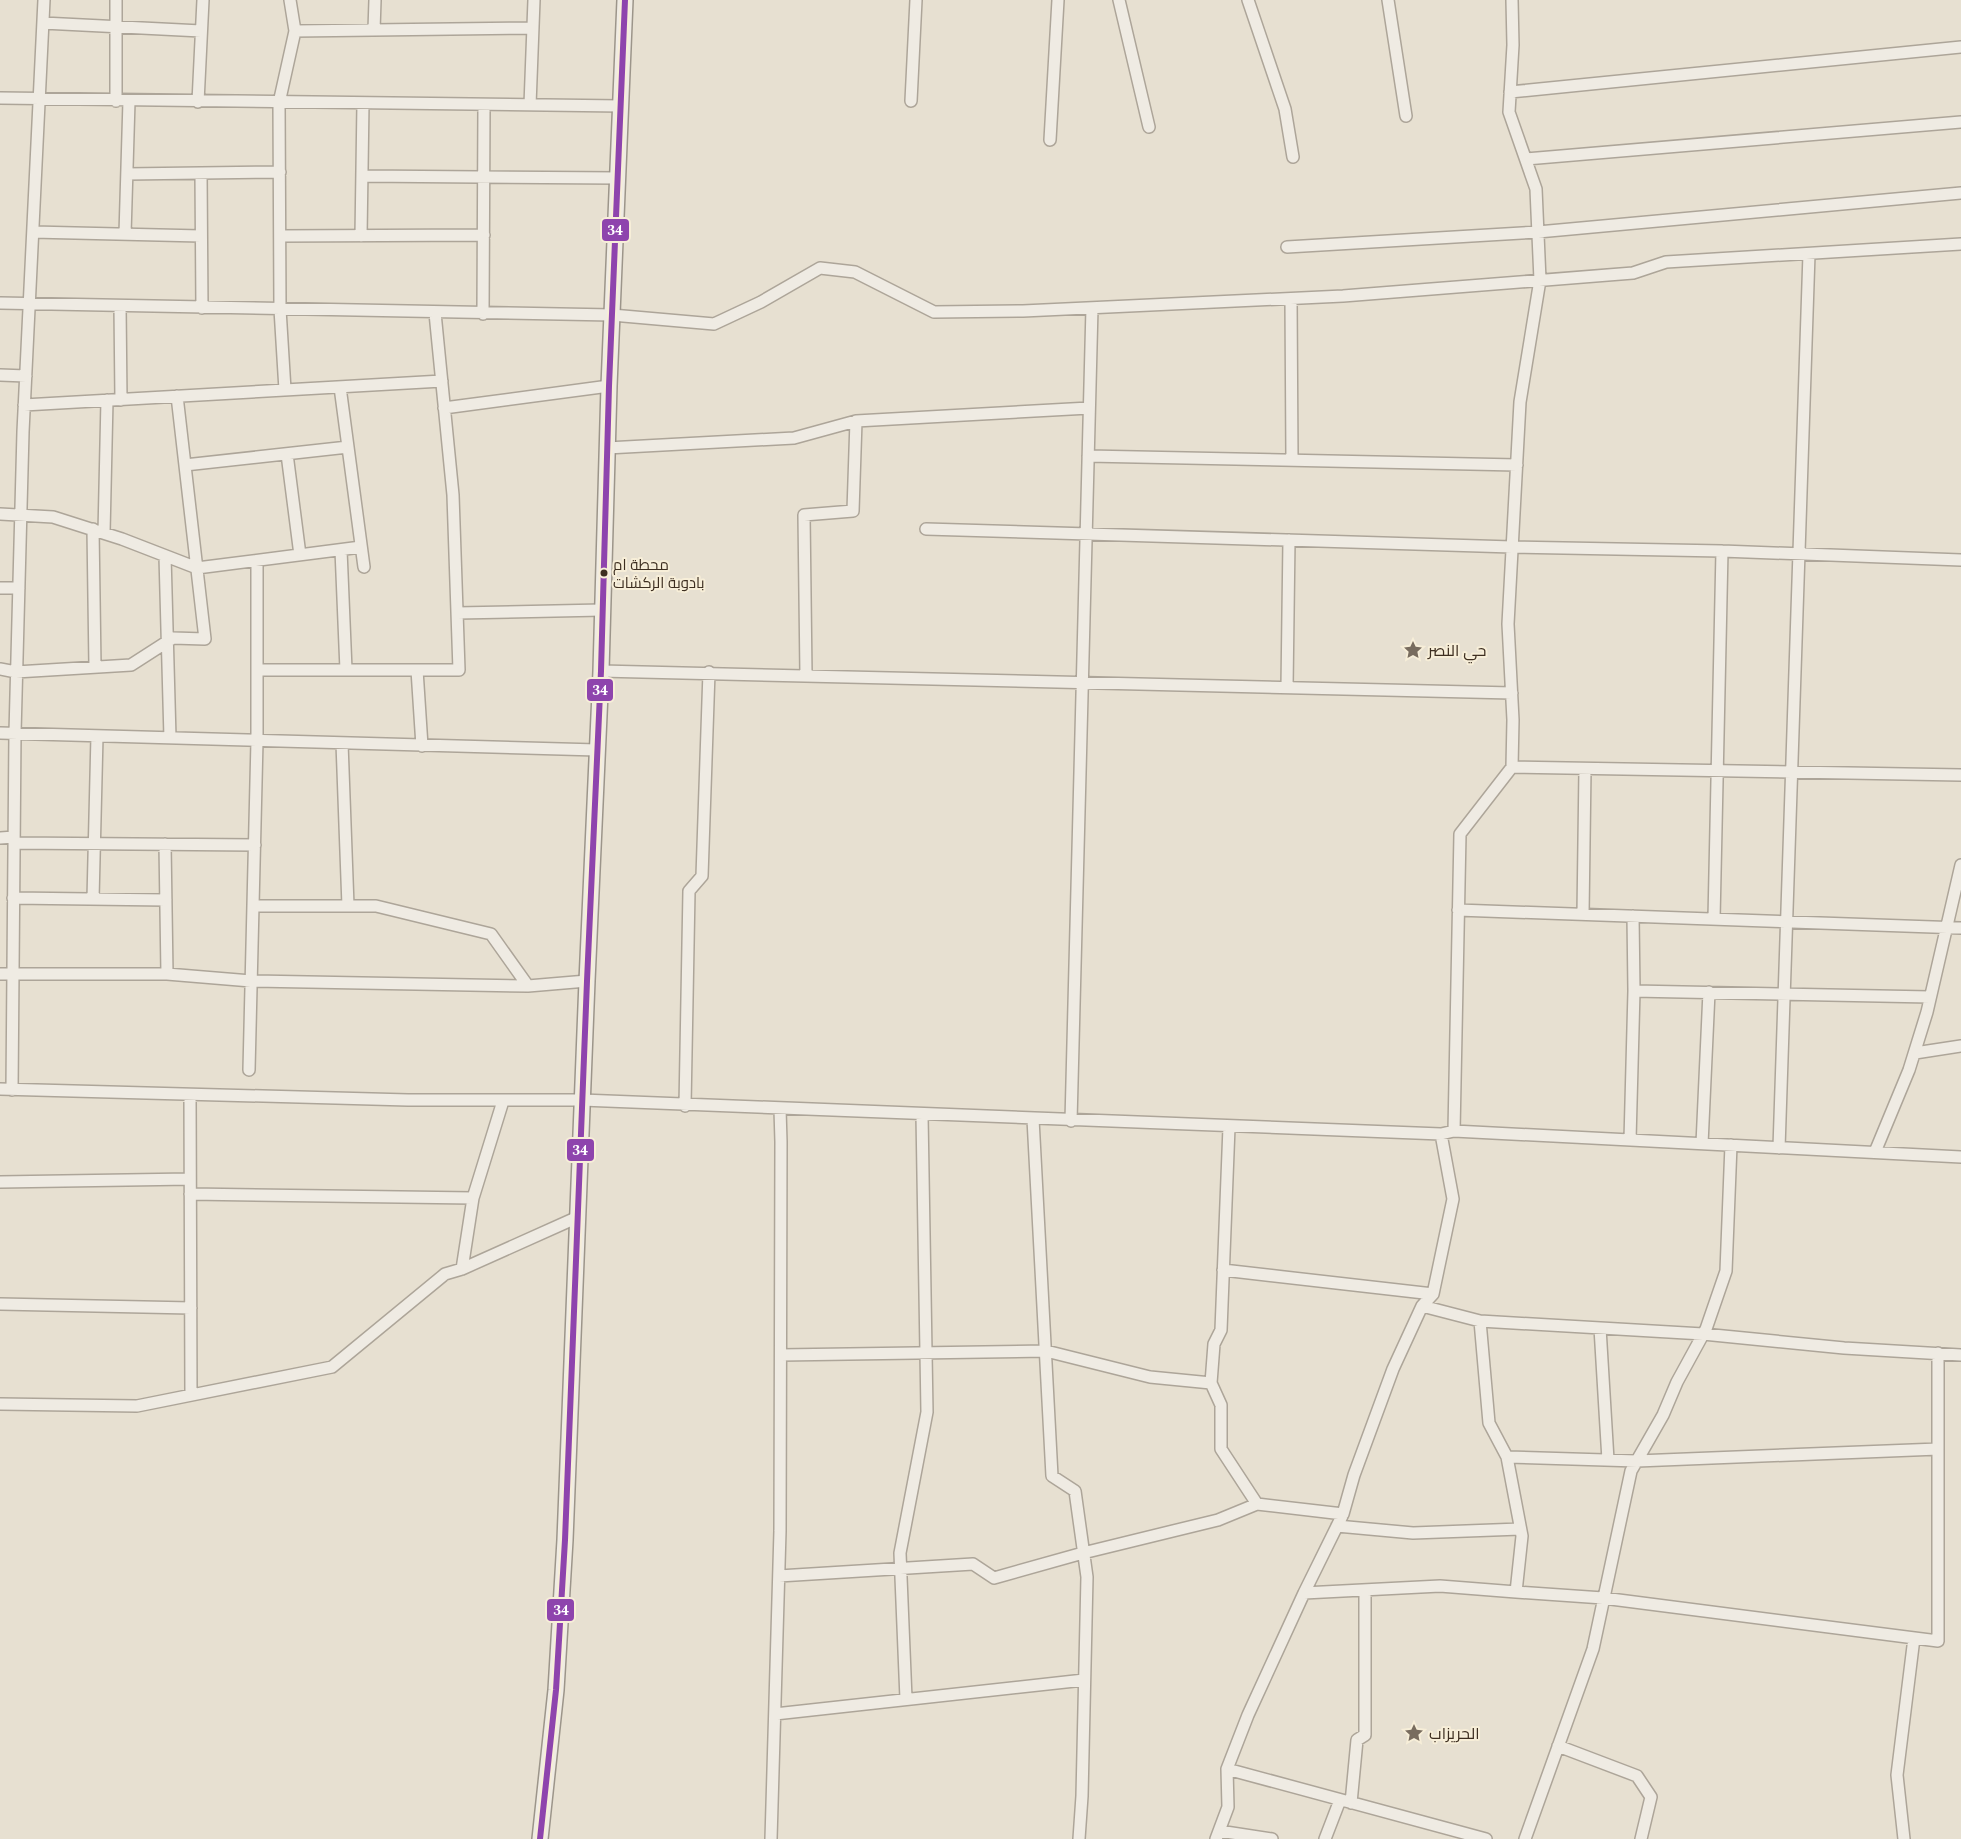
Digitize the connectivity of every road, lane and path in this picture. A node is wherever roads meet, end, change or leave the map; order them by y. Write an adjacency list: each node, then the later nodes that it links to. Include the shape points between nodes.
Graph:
1 (44, 0): 14 (street)
2 (116, 0): 15 (street)
3 (203, 0): 19 (street)
4 (290, 0): 18 (street)
5 (375, 0): 17 (street)
6 (534, 0): 16 (street)
7 (625, 0): 32 (main road)
8 (916, 0): 26 (street)
9 (1058, 0): 36 (street)
10 (1119, 0): 35 (street)
11 (1248, 0): 37 (street, via 1286,109)
12 (1388, 0): 33 (street)
13 (1512, 0): 21 (street)
14 (43, 23): 15 (street); 23 (street)
15 (116, 27): 19 (street); 24 (street)
16 (533, 28): 17 (street); 31 (street)
17 (374, 30): 18 (street)
18 (296, 31): 28 (street)
19 (201, 32): 27 (street)
20 (1961, 47): 21 (street)
21 (1510, 92): 38 (street, via 1509,112)
22 (0, 98): 23 (street)
23 (39, 100): 24 (street); 46 (street)
24 (116, 101): 25 (street)
25 (129, 101): 27 (street); 41 (street)
26 (911, 101)
27 (198, 102): 28 (street)
28 (279, 102): 29 (street); 39 (street)
29 (364, 103): 30 (street); 42 (street)
30 (484, 105): 31 (street); 43 (street)
31 (530, 105): 32 (street)
32 (621, 106): 44 (main road)
33 (1406, 116)
34 (1961, 122): 38 (street)
35 (1149, 127)
36 (1050, 140)
37 (1293, 157)
38 (1526, 159): 47 (street, via 1536,189)
39 (280, 172): 40 (street); 51 (street)
40 (201, 173): 41 (street); 50 (street)
41 (127, 174): 48 (street)
42 (362, 176): 43 (street); 52 (street)
43 (484, 177): 44 (street); 49 (street)
44 (618, 178): 66 (main road)
45 (1961, 193): 47 (street)
46 (33, 232): 48 (street); 59 (street)
47 (1538, 232): 54 (street); 56 (street)
48 (125, 234): 50 (street)
49 (484, 235): 52 (street); 65 (street)
50 (201, 236): 61 (street)
51 (280, 236): 52 (street); 63 (street)
52 (361, 236)
53 (1961, 244): 55 (street)
54 (1287, 247)
55 (1809, 254): 56 (street, via 1666,262 1633,273); 98 (street)
56 (1540, 280): 57 (street); 86 (street, via 1520,402)
57 (1291, 299): 62 (street); 84 (street)
58 (0, 303): 59 (street)
59 (29, 304): 60 (street); 68 (street)
60 (120, 306): 61 (street); 75 (street)
61 (202, 308): 63 (street)
62 (1092, 308): 66 (street, via 934,312 855,272 820,268 761,302 714,324); 78 (street)
63 (280, 309): 64 (street); 72 (street)
64 (435, 313): 65 (street); 69 (street)
65 (483, 314): 66 (street)
66 (612, 315): 70 (main road)
67 (0, 375): 68 (street)
68 (26, 376): 76 (street)
69 (442, 381): 71 (street); 77 (street)
70 (609, 386): 77 (street); 81 (main road)
71 (340, 387): 72 (street); 80 (street)
72 (285, 390): 73 (street)
73 (176, 396): 75 (street); 85 (street)
74 (107, 400): 75 (street); 76 (street); 91 (street)
75 (121, 400)
76 (24, 405): 88 (street)
77 (444, 408): 108 (street, via 453,495)
78 (1089, 408): 79 (street); 83 (street)
79 (856, 421): 81 (street, via 794,438); 118 (street, via 853,511 804,515)
80 (348, 447): 82 (street); 95 (street)
81 (607, 448): 107 (main road)
82 (287, 454): 85 (street); 99 (street)
83 (1088, 456): 84 (street); 92 (street)
84 (1292, 460): 86 (street)
85 (185, 465): 104 (street)
86 (1516, 465): 94 (street)
87 (0, 514): 88 (street)
88 (21, 515): 89 (street, via 52,517); 106 (street)
89 (92, 529): 91 (street); 110 (street)
90 (926, 529): 92 (street)
91 (104, 533): 100 (street)
92 (1086, 534): 93 (street); 119 (street)
93 (1289, 540): 94 (street); 120 (street)
94 (1512, 547): 97 (street); 121 (street, via 1508,624)
95 (361, 548): 96 (street); 103 (street)
96 (341, 550): 99 (street); 113 (street)
97 (1722, 551): 98 (street); 132 (street)
98 (1799, 554): 101 (street); 133 (street)
99 (300, 555): 102 (street)
100 (165, 556): 104 (street); 109 (street)
101 (1961, 560)
102 (257, 561): 104 (street); 112 (street)
103 (364, 567)
104 (197, 568): 109 (street, via 205,639 173,638)
105 (0, 588): 106 (street)
106 (19, 588): 116 (street)
107 (602, 610): 108 (street); 115 (main road)
108 (457, 613): 114 (street, via 459,670)
109 (167, 642): 110 (street, via 131,665); 125 (street)
110 (95, 667): 116 (street)
111 (0, 669): 116 (street)
112 (257, 670): 113 (street); 126 (street)
113 (346, 670): 114 (street)
114 (417, 670): 128 (street)
115 (601, 671): 117 (street); 129 (main road)
116 (16, 672): 123 (street)
117 (710, 672): 118 (street); 170 (street, via 702,876 689,891)
118 (806, 675): 119 (street)
119 (1082, 682): 120 (street); 174 (street)
120 (1287, 687): 121 (street)
121 (1512, 693): 130 (street)
122 (0, 733): 123 (street)
123 (15, 733): 124 (street); 136 (street)
124 (97, 736): 125 (street); 137 (street)
125 (170, 738): 126 (street)
126 (257, 741): 127 (street); 139 (street)
127 (342, 743): 128 (street); 145 (street)
128 (422, 746): 129 (street)
129 (597, 750): 157 (main road)
130 (1512, 768): 131 (street); 146 (street, via 1460,834)
131 (1585, 769): 132 (street); 147 (street)
132 (1717, 771): 133 (street); 149 (street)
133 (1792, 772): 134 (street); 150 (street)
134 (1961, 775)
135 (0, 838): 136 (street)
136 (14, 840): 137 (street); 141 (street)
137 (95, 843): 138 (street); 142 (street)
138 (165, 844): 139 (street); 143 (street)
139 (255, 844): 144 (street)
140 (1961, 865): 151 (street)
141 (13, 898): 142 (street); 155 (street)
142 (93, 899): 143 (street)
143 (166, 900): 154 (street)
144 (253, 906): 145 (street); 156 (street)
145 (348, 906): 158 (street, via 376,906 491,934)
146 (1458, 910): 147 (street); 176 (street)
147 (1583, 914): 148 (street)
148 (1634, 916): 149 (street); 159 (street)
149 (1714, 919): 150 (street)
150 (1787, 922): 151 (street); 161 (street)
151 (1946, 927): 152 (street); 162 (street)
152 (1961, 928)
153 (0, 974): 155 (street)
154 (167, 974): 155 (street); 156 (street)
155 (13, 975): 166 (street)
156 (251, 980): 158 (street); 165 (street)
157 (587, 981): 158 (street); 168 (main road)
158 (528, 986)
159 (1634, 991): 160 (street); 178 (street)
160 (1709, 992): 161 (street); 179 (street)
161 (1784, 994): 162 (street); 181 (street)
162 (1930, 997): 164 (street)
163 (1961, 1046): 164 (street)
164 (1915, 1053): 182 (street)
165 (249, 1070)
166 (6, 1089): 167 (street)
167 (190, 1094): 169 (street); 184 (street)
168 (582, 1100): 169 (street); 170 (street); 188 (main road)
169 (503, 1101): 187 (street)
170 (685, 1106): 171 (street)
171 (780, 1109): 172 (street); 201 (street)
172 (922, 1115): 173 (street); 199 (street)
173 (1033, 1119): 174 (street); 198 (street)
174 (1071, 1121): 175 (street)
175 (1228, 1127): 177 (street); 190 (street)
176 (1454, 1131): 177 (street); 178 (street)
177 (1441, 1134): 191 (street, via 1453,1199)
178 (1630, 1140): 179 (street)
179 (1702, 1144): 180 (street)
180 (1731, 1145): 181 (street); 197 (street, via 1726,1271)
181 (1780, 1148): 182 (street)
182 (1875, 1152): 183 (street)
183 (1961, 1156)
184 (190, 1179): 185 (street); 186 (street)
185 (0, 1182)
186 (190, 1194): 187 (street); 194 (street)
187 (473, 1198): 189 (street)
188 (578, 1217): 189 (street); 230 (main road, via 557,1681)
189 (462, 1268): 204 (street, via 445,1274 332,1367)
190 (1223, 1270): 191 (street); 203 (street, via 1221,1330 1214,1344)
191 (1433, 1294): 193 (street)
192 (0, 1304): 194 (street)
193 (1422, 1306): 195 (street); 211 (street, via 1393,1369)
194 (191, 1308): 204 (street)
195 (1480, 1320): 196 (street); 207 (street, via 1489,1423)
196 (1600, 1328): 197 (street); 208 (street)
197 (1703, 1334): 200 (street); 209 (street)
198 (1046, 1351): 199 (street); 203 (street, via 1150,1377); 214 (street, via 1052,1476 1075,1491)
199 (926, 1352): 201 (street); 215 (street, via 927,1412 900,1553)
200 (1938, 1354): 202 (street); 206 (street)
201 (781, 1355): 216 (street)
202 (1961, 1355)
203 (1211, 1383): 210 (street, via 1221,1405 1221,1449)
204 (191, 1396): 205 (street, via 137,1406)
205 (0, 1404)
206 (1938, 1449): 209 (street); 221 (street, via 1938,1641)
207 (1507, 1457): 208 (street); 213 (street)
208 (1608, 1460): 209 (street)
209 (1637, 1461): 220 (street, via 1631,1471)
210 (1257, 1504): 211 (street); 214 (street, via 1218,1520)
211 (1343, 1514): 212 (street)
212 (1337, 1526): 213 (street, via 1413,1533); 219 (street)
213 (1520, 1529): 218 (street)
214 (1084, 1553): 215 (street, via 994,1578 973,1564); 222 (street, via 1087,1577)
215 (900, 1569): 216 (street); 223 (street)
216 (779, 1576): 224 (street)
217 (1365, 1590): 218 (street, via 1440,1586); 219 (street); 228 (street, via 1365,1734 1357,1740)
218 (1516, 1592): 220 (street)
219 (1304, 1593): 226 (street)
220 (1604, 1598): 221 (street); 225 (street, via 1592,1649)
221 (1914, 1638): 238 (street, via 1897,1775)
222 (1084, 1680): 223 (street); 232 (street)
223 (906, 1700): 224 (street)
224 (775, 1714): 231 (street)
225 (1558, 1746): 236 (street); 237 (street, via 1637,1776 1651,1797)
226 (1227, 1769): 227 (street); 229 (street, via 1228,1806)
227 (1340, 1800): 228 (street); 234 (street)
228 (1351, 1803): 235 (street)
229 (1217, 1835): 233 (street)
230 (540, 1839)
231 (771, 1839)
232 (1079, 1839)
233 (1272, 1839)
234 (1326, 1839)
235 (1486, 1839)
236 (1525, 1839)
237 (1641, 1839)
238 (1904, 1839)

